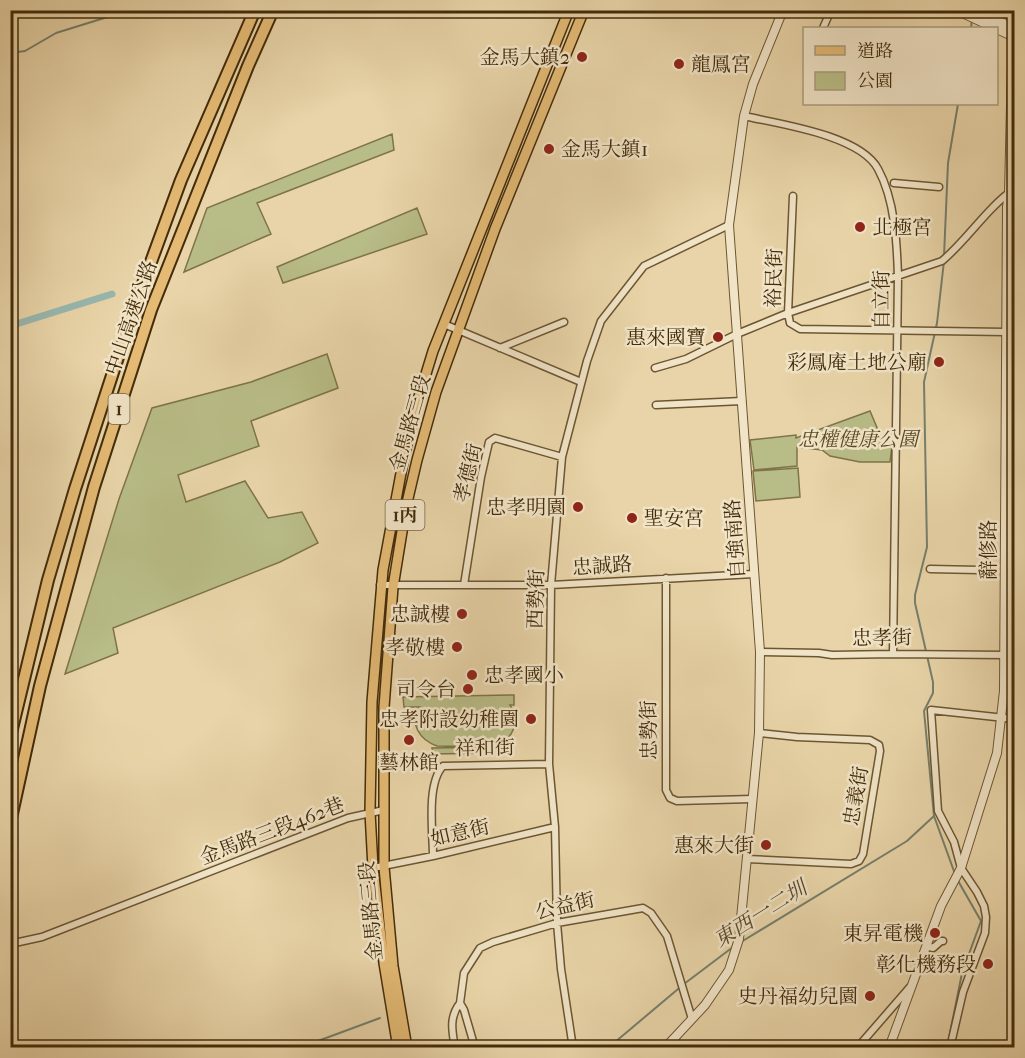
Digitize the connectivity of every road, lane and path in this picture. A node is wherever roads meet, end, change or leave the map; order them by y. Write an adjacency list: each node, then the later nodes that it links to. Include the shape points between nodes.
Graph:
1 (255, 10): 45 (highway, 中山高速公路 / 1, via 181,180 133,311 48,580)
2 (273, 10): 50 (highway, 中山高速公路 / 1, via 147,321 94,487 40,686)
3 (569, 10): 20 (main road, 金馬路三段 / 1丙)
4 (584, 10): 21 (main road, 金馬路三段 / 1丙)
5 (783, 10): 11 (street, 自強南路)
6 (831, 10): 9 (street)
7 (956, 10): 8 (street)
8 (971, 12): 10 (street)
9 (823, 27)
10 (1014, 33): 14 (street, 辭修路)
11 (744, 116): 16 (street, 自強南路); 17 (street, 自立街, via 831,136 877,167 894,224)
12 (894, 183): 13 (street)
13 (939, 187)
14 (1012, 191): 17 (street, via 942,261); 23 (street, 辭修路, via 1007,207)
15 (793, 196): 18 (street, 裕民街)
16 (729, 225): 24 (street, 自強南路); 27 (street, 西勢街, via 644,266 601,321)
17 (898, 277): 18 (street); 22 (street, 自立街)
18 (788, 313): 22 (street, 裕民街, via 790,323 800,329); 24 (street)
19 (564, 322): 25 (street)
20 (444, 324): 21 (street); 35 (main road, 金馬路三段 / 1丙, via 414,413)
21 (459, 330): 25 (street); 38 (main road, 金馬路三段 / 1丙, via 417,460)
22 (897, 331): 23 (street, 裕民街); 40 (street, 自立街)
23 (1006, 332): 41 (street, 辭修路)
24 (737, 334): 26 (street, via 686,359); 28 (street, 自強南路)
25 (501, 348): 27 (street)
26 (655, 368)
27 (581, 382): 30 (street, 西勢街)
28 (742, 401): 29 (street); 33 (street, 自強南路)
29 (656, 405)
30 (562, 457): 36 (street, 孝德街, via 495,438 489,442); 37 (street, 西勢街)
31 (930, 569): 32 (street)
32 (979, 570)
33 (754, 574): 34 (street, 忠誠路); 39 (street, 自強南路)
34 (666, 578): 37 (street, 忠誠路); 47 (street, 忠勢街, via 666,790 677,801)
35 (380, 585): 38 (street, 忠誠路); 49 (main road, 金馬路三段 / 1丙, via 370,732)
36 (464, 585): 37 (street, 忠誠路); 38 (street, 忠誠路)
37 (551, 585): 46 (street, 西勢街)
38 (393, 587): 48 (main road, 金馬路三段 / 1丙, via 384,707)
39 (760, 652): 40 (street, 忠孝街); 44 (street, 自強南路)
40 (892, 654): 41 (street, 忠孝街)
41 (1005, 655): 42 (street, 辭修路)
42 (1002, 717): 43 (street); 56 (street, 辭修路, via 997,753); 56 (street, via 931,710 938,811 954,842)
43 (1014, 719)
44 (759, 733): 47 (street, 自強南路); 53 (street, 忠義街, via 870,740 879,745 880,751 859,861 851,864)
45 (10, 737)
46 (549, 764): 51 (street, 西勢街); 52 (street, 祥和街, via 443,766 433,785)
47 (752, 799): 53 (street, 自強南路)
48 (384, 810): 49 (street, 金馬路三段462巷); 54 (main road, 金馬路三段 / 1丙)
49 (370, 812): 55 (main road, 金馬路三段 / 1丙); 59 (street, 金馬路三段462巷, via 284,841 42,937)
50 (10, 823)
51 (555, 827): 52 (street, 如意街); 57 (street, 西勢街)
52 (433, 856): 54 (street, 如意街)
53 (747, 859): 64 (street, 自強南路, via 739,939 729,970)
54 (384, 867): 55 (street, 如意街); 61 (main road, 金馬路三段 / 1丙)
55 (373, 868): 61 (main road, 金馬路三段 / 1丙)
56 (958, 874): 60 (street, 辭修路); 73 (street, via 984,906 986,925 963,992)
57 (556, 922): 63 (street, 公益街, via 480,948 464,973); 64 (street, 公益街, via 643,908 651,913 667,936); 69 (street, 西勢街)
58 (944, 941): 60 (street, via 933,948)
59 (10, 944)
60 (926, 946): 62 (street, 辭修路)
61 (392, 985): 65 (main road, 金馬路三段 / 1丙); 66 (main road, 金馬路三段 / 1丙)
62 (910, 986): 71 (street); 72 (street, 辭修路)
63 (460, 1003): 67 (street, via 452,1018); 68 (street, 公益街)
64 (692, 1018): 70 (street, 自強南路)
65 (398, 1047)
66 (407, 1047)
67 (455, 1047)
68 (475, 1047)
69 (573, 1047)
70 (665, 1047)
71 (857, 1047)
72 (889, 1047)
73 (950, 1047)

